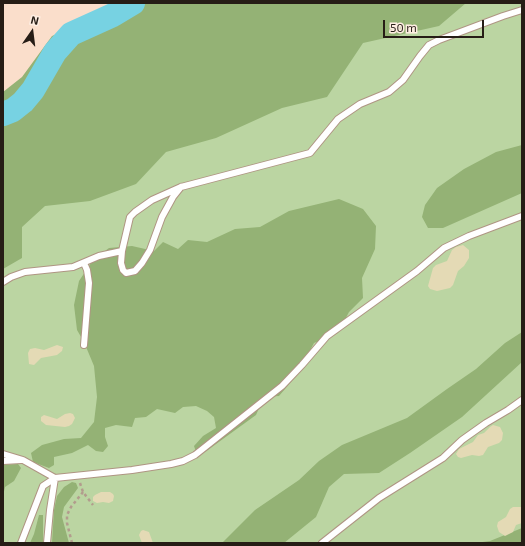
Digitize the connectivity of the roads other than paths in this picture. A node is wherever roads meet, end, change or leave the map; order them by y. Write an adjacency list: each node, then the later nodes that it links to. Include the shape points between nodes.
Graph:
1 (522, 10): 2 (lane, via 429,45 403,80 389,92 360,104 338,119 310,153)
2 (181, 187): 4 (lane, via 152,200 130,217); 4 (lane, via 162,217 150,250 134,271 122,270)
3 (522, 216): 12 (lane, via 444,248 417,271 326,336 282,386 195,455 171,464)
4 (122, 251): 5 (lane, via 99,256)
5 (84, 263): 6 (lane, via 73,267 25,272); 7 (lane, via 89,283)
6 (3, 282)
7 (84, 344)
8 (522, 400): 15 (lane, via 474,432 443,458 379,498)
9 (3, 454): 10 (lane)
10 (23, 460): 11 (lane); 12 (lane)
11 (3, 461)
12 (55, 478): 13 (lane, via 44,486); 14 (lane)
13 (21, 543)
14 (47, 543)
15 (322, 543)

